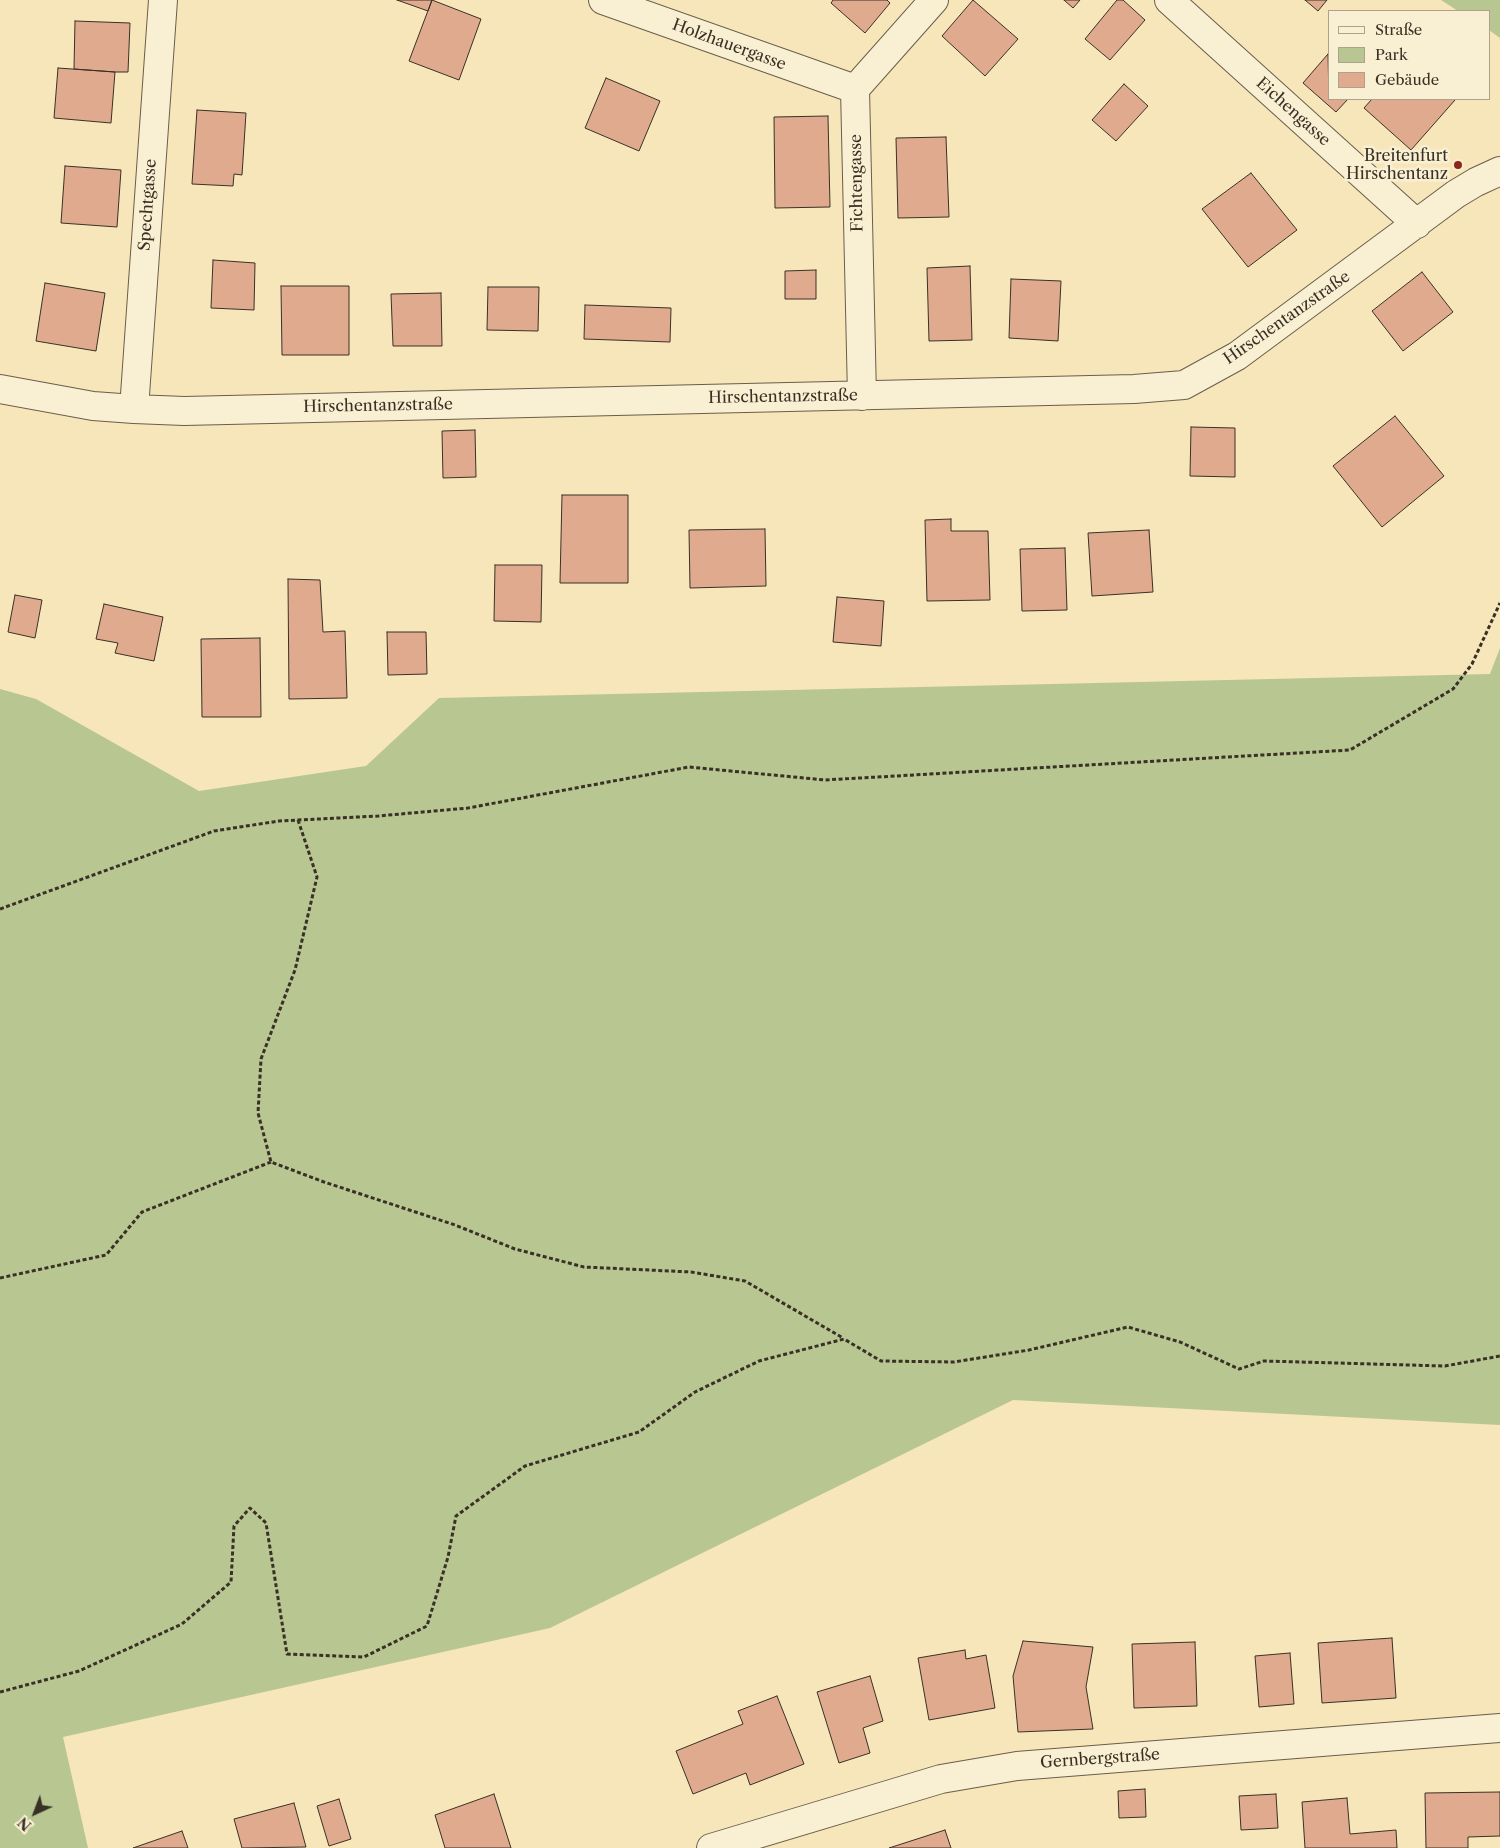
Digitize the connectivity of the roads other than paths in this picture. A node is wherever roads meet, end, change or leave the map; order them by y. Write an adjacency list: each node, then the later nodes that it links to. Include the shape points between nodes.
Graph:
1 (163, 0): 10 (street, Spechtgasse)
2 (603, 0): 5 (street, Holzhauergasse)
3 (934, 0): 5 (street)
4 (1169, 0): 7 (street, Eichengasse)
5 (855, 90): 9 (street, Fichtengasse)
6 (1500, 170): 7 (street, Hirschentanzstraße, via 1456,194)
7 (1417, 224): 9 (street, Hirschentanzstraße, via 1237,356 1184,385 1134,390)
8 (0, 389): 10 (street, Hirschentanzstraße)
9 (862, 396): 10 (street, Hirschentanzstraße)
10 (134, 410)
11 (1500, 1728): 12 (street, Gernbergstraße, via 1017,1766 941,1779)
12 (711, 1848)

